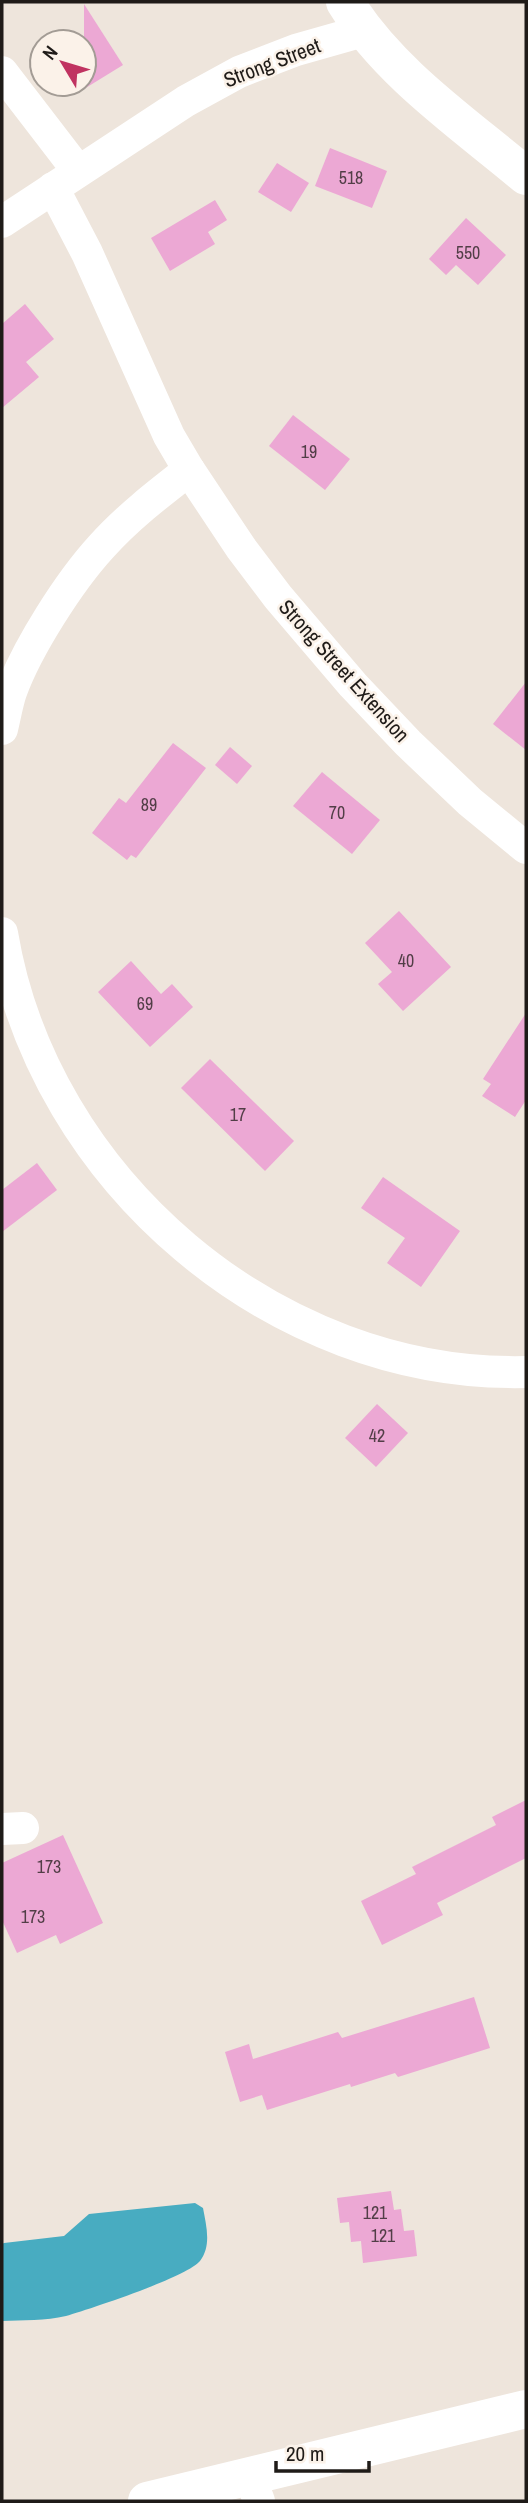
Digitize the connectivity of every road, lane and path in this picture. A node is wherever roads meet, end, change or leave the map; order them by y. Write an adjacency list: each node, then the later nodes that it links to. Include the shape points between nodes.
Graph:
1 (354, 16): 3 (street, Strong Street, via 419,86); 4 (street, Strong Street, via 296,50 239,72 186,101)
2 (2, 72): 4 (street, Strong Street Extension)
3 (526, 176)
4 (65, 179): 5 (street, Strong Street); 6 (street, Strong Street Extension, via 87,253 169,436)
5 (2, 222)
6 (189, 470): 7 (street, via 99,549 64,596 10,693); 8 (street, Strong Street Extension, via 278,597 353,685 470,802)
7 (2, 729)
8 (526, 848)
9 (2, 933): 10 (street, via 21,1011 68,1112 121,1187 166,1233 215,1273 276,1311 359,1346 486,1373)
10 (526, 1372)
11 (526, 2409): 12 (street)
12 (254, 2489): 13 (street)
13 (147, 2501)

